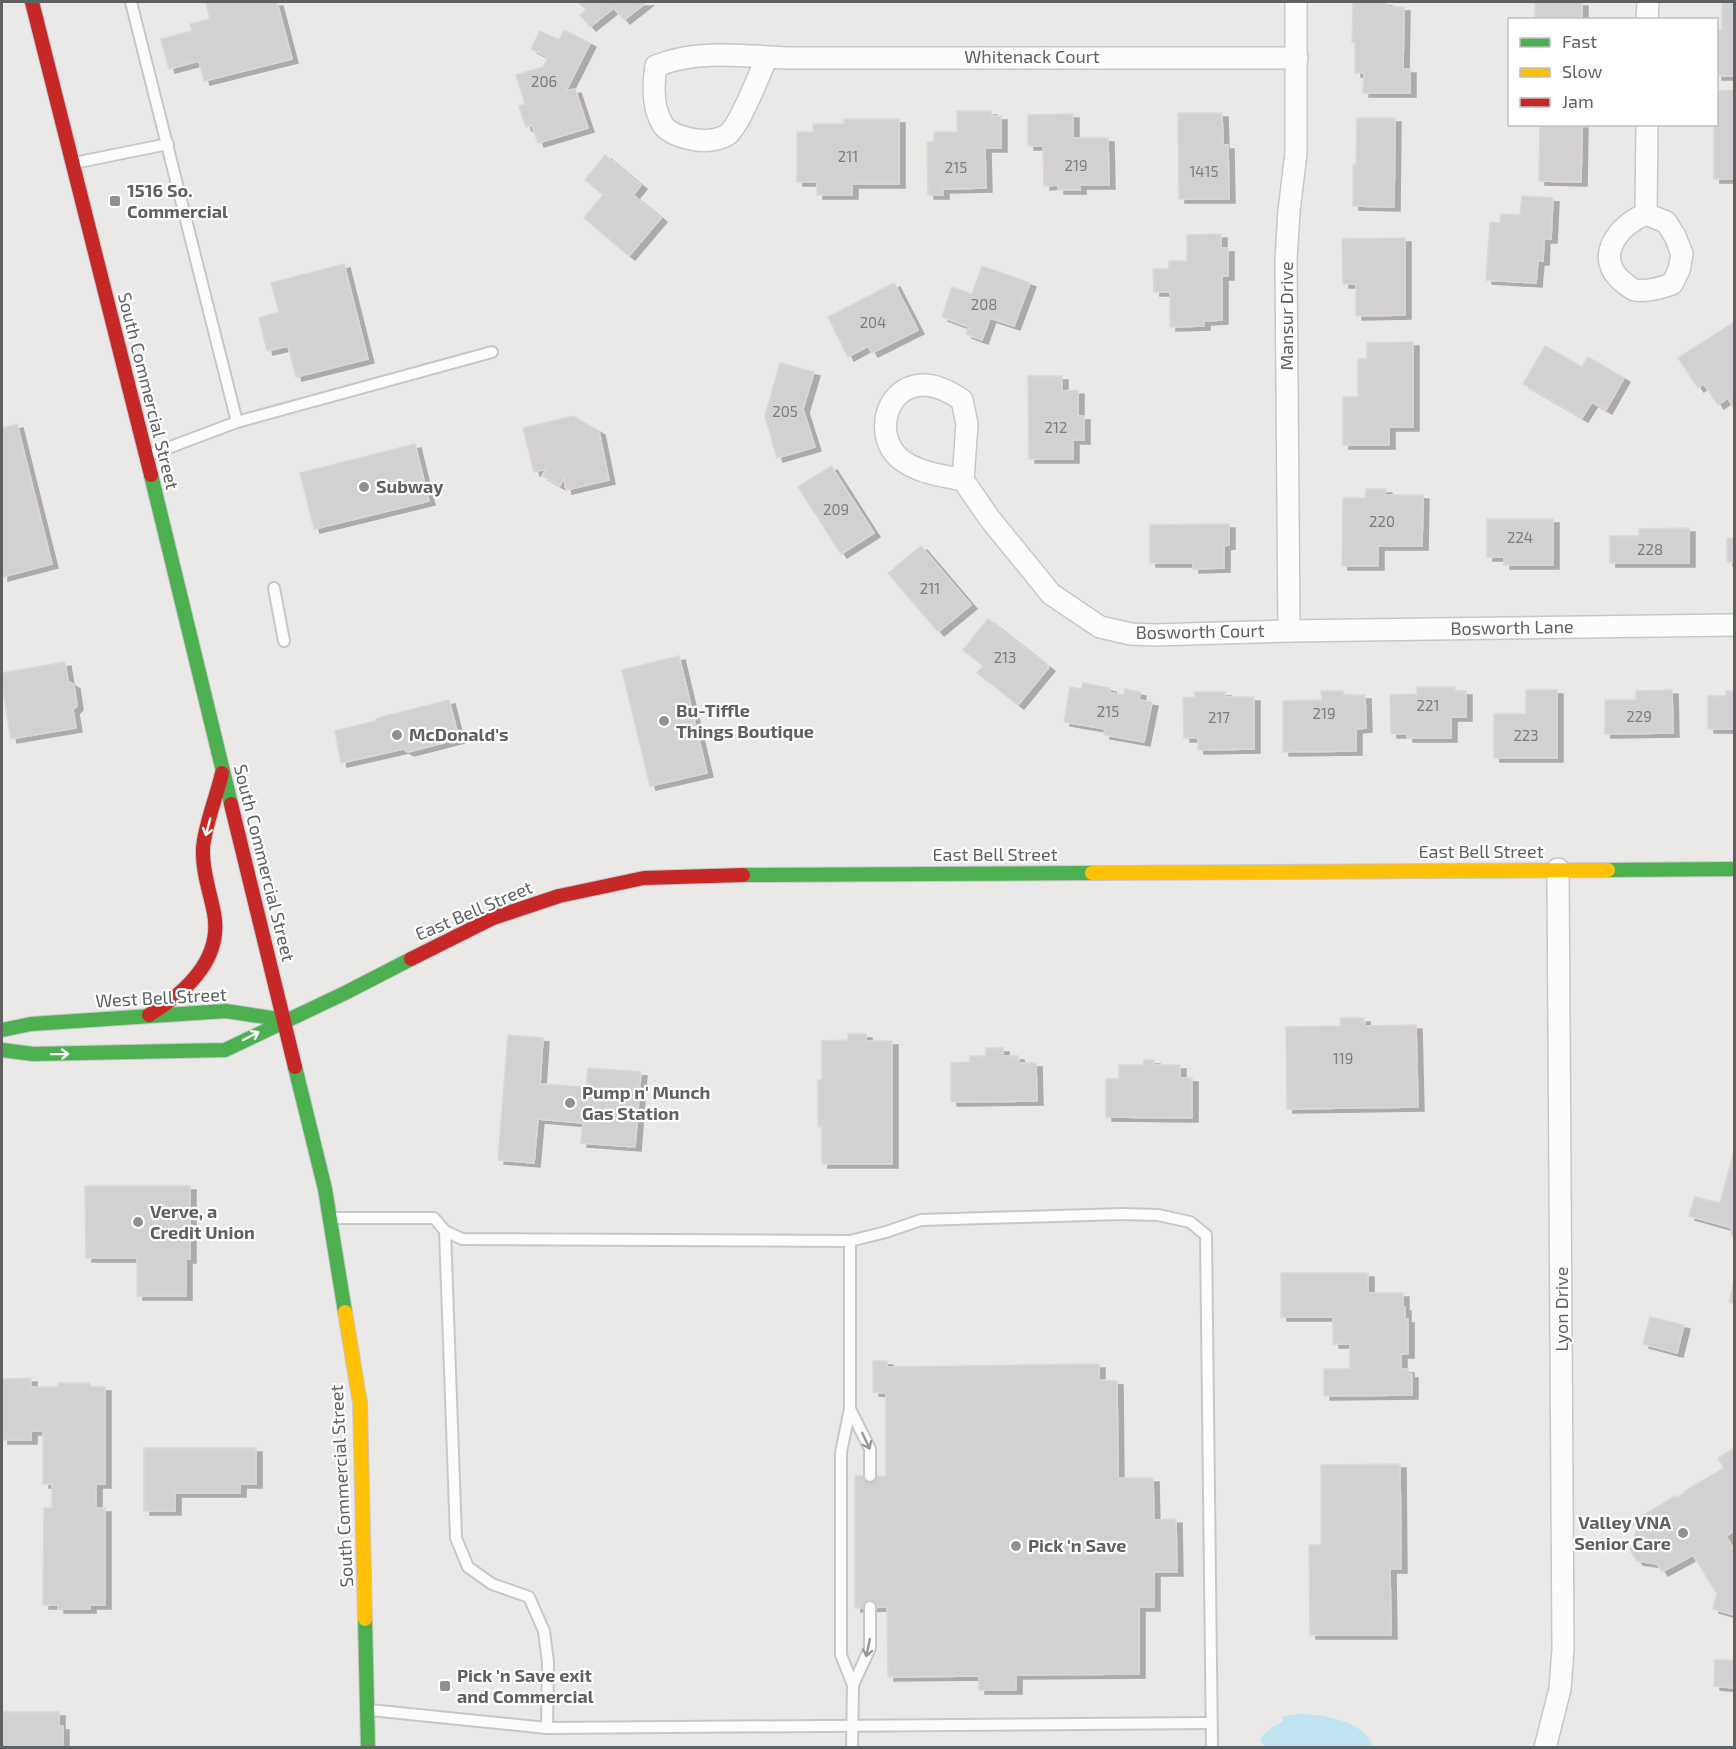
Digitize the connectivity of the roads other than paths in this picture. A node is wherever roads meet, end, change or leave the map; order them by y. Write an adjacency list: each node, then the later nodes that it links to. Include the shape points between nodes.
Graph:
1 (32, 2): 10 (main road, South Commercial Street)
2 (131, 2): 9 (lane)
3 (1296, 2): 7 (street, Mansur Drive)
4 (1648, 2): 5 (street)
5 (1647, 18)
6 (767, 57): 6 (street, Whitenack Court, via 728,135 709,141 683,138 663,126 653,85 656,66 695,56); 7 (street, Whitenack Court)
7 (1297, 58): 18 (street, Mansur Drive, via 1296,153 1286,260)
8 (1647, 126): 11 (street)
9 (168, 144): 10 (lane); 13 (lane)
10 (72, 164): 14 (main road, South Commercial Street)
11 (1646, 214)
12 (492, 352): 13 (lane)
13 (237, 422): 14 (lane)
14 (146, 456): 20 (main road, South Commercial Street)
15 (963, 480): 15 (street, via 967,424 962,400 948,390 932,387 915,386 899,394 884,424 887,442 898,457 921,471); 18 (street, Bosworth Court, via 1050,594 1100,627 1154,635)
16 (274, 588): 19 (lane)
17 (1734, 626): 18 (street, Bosworth Lane)
18 (1289, 630)
19 (284, 641)
20 (223, 770): 23 (main road, one-way to 23, via 203,849 216,921 208,958 170,1003); 24 (main road, South Commercial Street)
21 (1734, 868): 22 (main road, East Bell Street)
22 (1558, 869): 24 (main road, East Bell Street, via 645,878 559,896 494,918); 41 (street, Lyon Drive, via 1563,1649 1560,1689)
23 (148, 1015): 24 (main road, West Bell Street, via 226,1011); 25 (main road, West Bell Street, via 31,1024)
24 (285, 1020): 26 (main road, one-way to 24, via 33,1054 225,1050); 27 (main road, South Commercial Street)
25 (2, 1030)
26 (2, 1050)
27 (330, 1218): 28 (lane, via 434,1218); 34 (main road, South Commercial Street, via 360,1403)
28 (446, 1231): 29 (lane, via 462,1239); 37 (lane, via 456,1538 468,1566 492,1584 529,1597 544,1631 548,1662)
29 (850, 1241): 30 (lane); 35 (lane, via 921,1220 1122,1214 1158,1215 1190,1222 1206,1235)
30 (850, 1408): 31 (lane, one-way to 31, via 870,1449); 33 (lane, via 841,1452 841,1655)
31 (870, 1476)
32 (870, 1607): 33 (lane, one-way to 33, via 870,1648)
33 (853, 1685): 36 (lane)
34 (367, 1710): 37 (lane); 38 (main road, South Commercial Street)
35 (1211, 1723): 36 (lane); 40 (lane)
36 (852, 1727): 37 (lane); 39 (lane)
37 (547, 1728)
38 (368, 1748)
39 (852, 1748)
40 (1212, 1748)
41 (1545, 1748)

